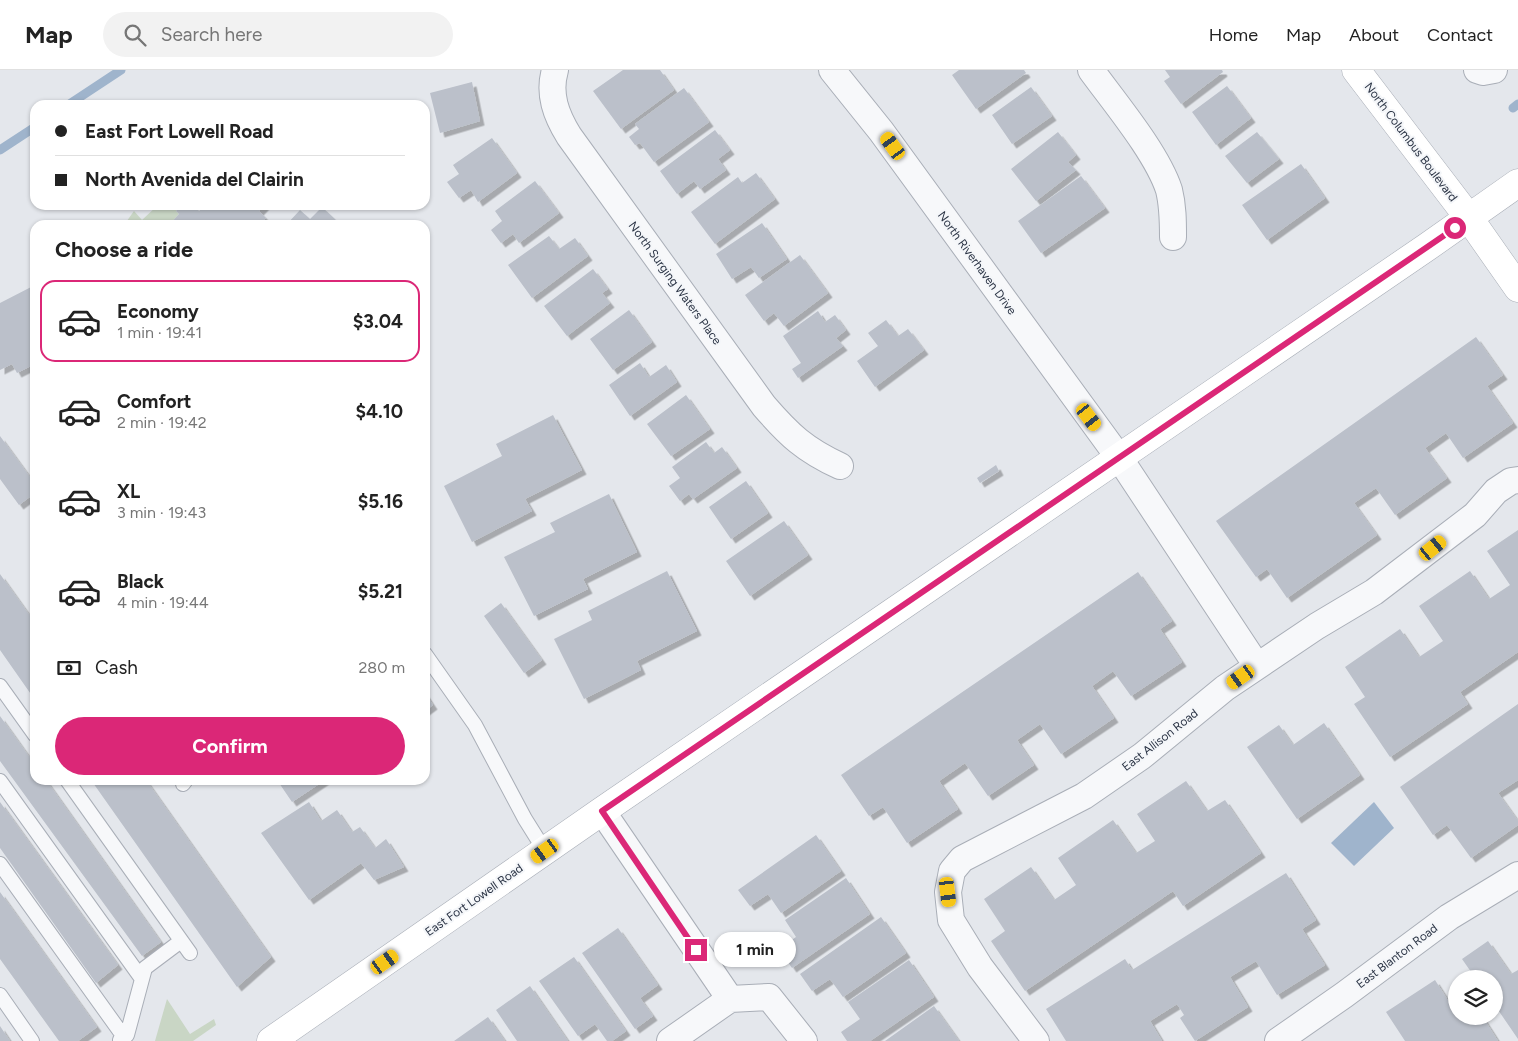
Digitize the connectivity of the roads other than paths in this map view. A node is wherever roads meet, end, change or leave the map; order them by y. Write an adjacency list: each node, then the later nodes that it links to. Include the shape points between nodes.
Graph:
1 (555, 70): 12 (street, North Surging Waters Place, via 553,100 558,118 586,160 780,426 798,443)
2 (832, 70): 11 (street, North Riverhaven Drive, via 881,131)
3 (1091, 70): 9 (street, via 1159,168 1173,212)
4 (1356, 70): 8 (main road, North Columbus Boulevard)
5 (1477, 70): 6 (street)
6 (1494, 70)
7 (1518, 183): 8 (main road, East Fort Lowell Road)
8 (1468, 218): 10 (main road, North Columbus Boulevard); 11 (main road, East Fort Lowell Road)
9 (1173, 236)
10 (1518, 288)
11 (1120, 458): 15 (street, North Riverhaven Drive); 20 (main road, East Fort Lowell Road)
12 (840, 466)
13 (1518, 480): 15 (street, East Allison Road, via 1496,491 1475,515 1374,592)
14 (430, 661): 21 (lane, via 475,725)
15 (1257, 666): 32 (street, East Allison Road, via 1142,756 1084,796 962,859 952,871 948,892 951,920 980,967)
16 (0, 686): 17 (lane)
17 (30, 728)
18 (0, 781): 24 (lane)
19 (71, 785): 24 (lane, via 185,947 145,968)
20 (602, 811): 21 (main road, East Fort Lowell Road); 26 (street)
21 (545, 851): 29 (main road, East Fort Lowell Road)
22 (0, 864): 27 (lane)
23 (1518, 875): 33 (street, East Blanton Road, via 1449,917)
24 (142, 979): 27 (lane, via 127,1035)
25 (0, 996): 28 (lane)
26 (730, 999): 30 (street); 31 (street, via 769,997)
27 (121, 1039)
28 (32, 1041)
29 (270, 1041)
30 (670, 1041)
31 (804, 1041)
32 (1036, 1041)
33 (1278, 1041)

